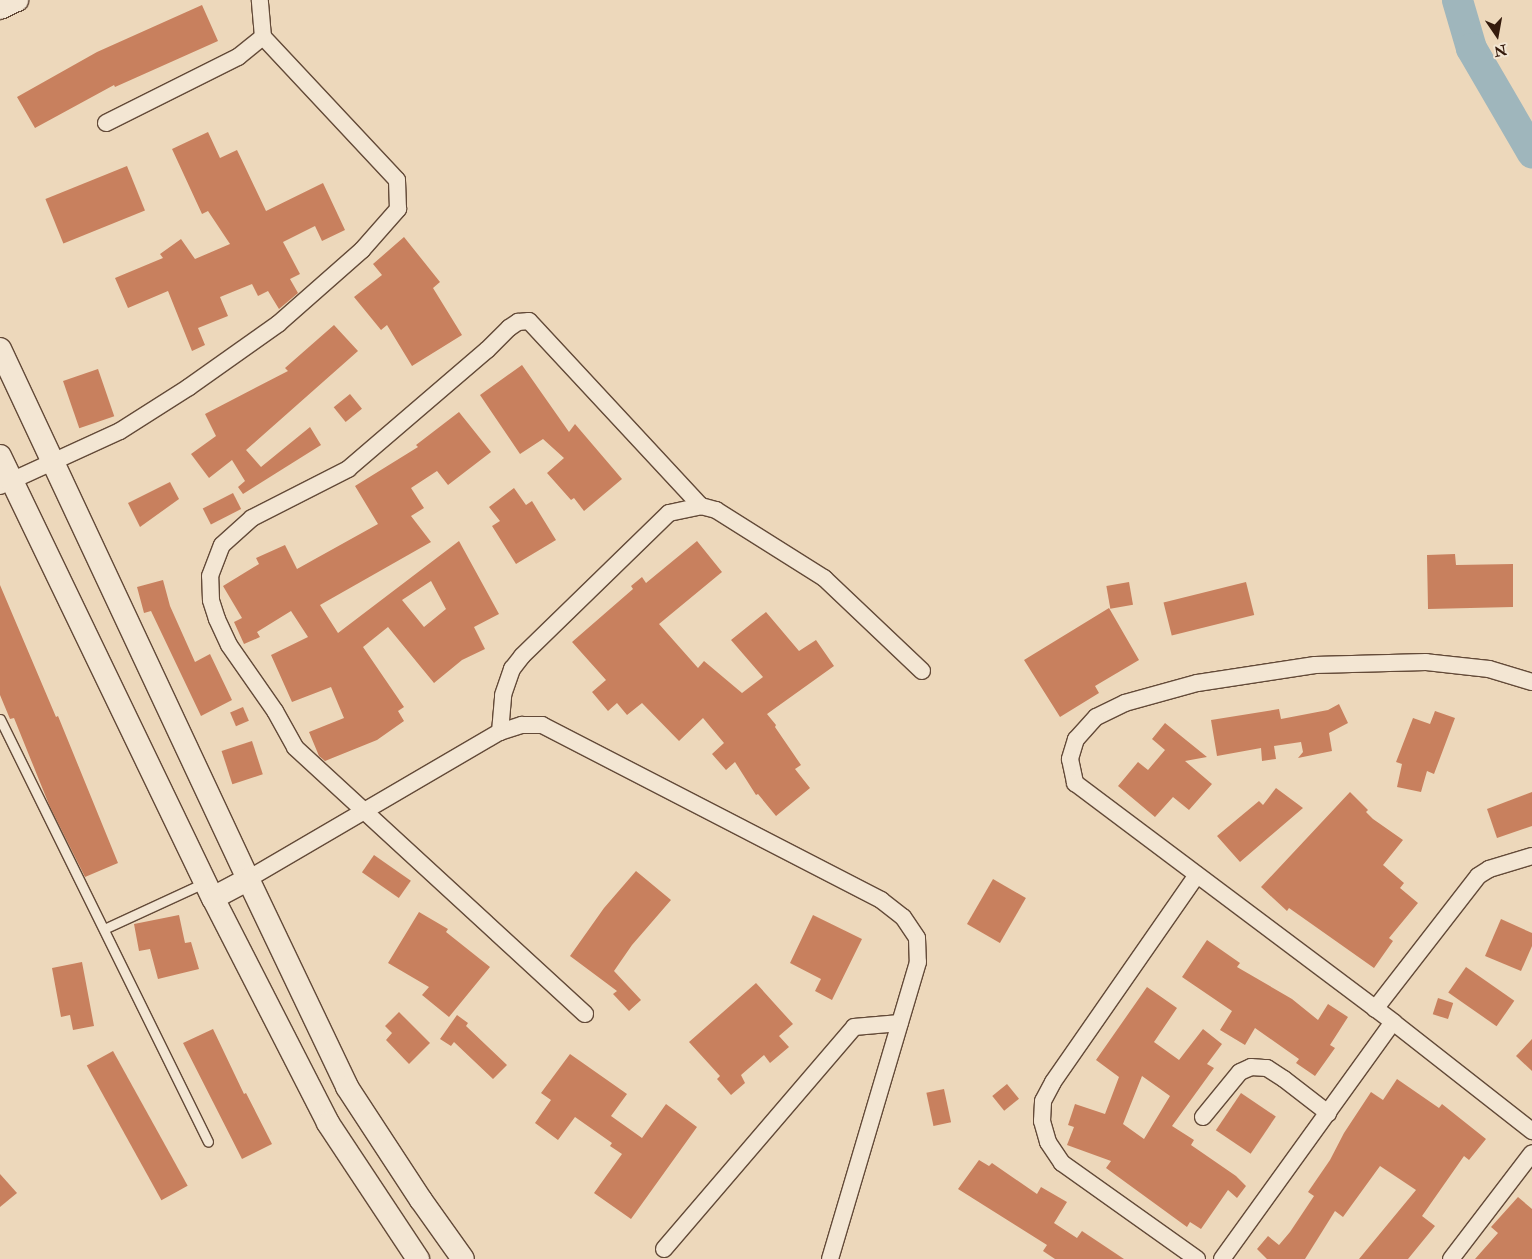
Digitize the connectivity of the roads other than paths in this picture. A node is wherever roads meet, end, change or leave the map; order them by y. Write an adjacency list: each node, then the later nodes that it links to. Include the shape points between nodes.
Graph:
1 (17, 0): 3 (street)
2 (260, 0): 4 (street)
3 (0, 8)
4 (262, 37): 5 (street, via 238,57); 8 (street, via 397,180 398,209 362,250 278,324 120,431)
5 (106, 123)
6 (0, 349): 8 (street)
7 (0, 456): 9 (street)
8 (53, 461): 9 (street); 18 (street)
9 (6, 483): 19 (street)
10 (701, 506): 11 (street, via 716,510 824,578); 14 (street, via 669,513 522,656 512,669 505,689); 15 (street, via 529,321 509,328 348,469 252,518 222,545 210,576 211,600 229,644 275,710 294,747)
11 (922, 671)
12 (1532, 682): 17 (street, via 1489,669 1426,662 1316,665 1197,683 1125,704 1096,717 1076,739 1070,759 1074,783)
13 (0, 718): 20 (lane)
14 (500, 732): 15 (street); 24 (street, via 522,725 542,725 881,900 903,917 916,938 918,962)
15 (365, 811): 18 (street); 22 (street)
16 (1532, 856): 21 (street, via 1489,869 1478,876)
17 (1198, 875): 21 (street); 34 (street, via 1053,1082 1043,1101 1042,1121 1048,1142 1062,1163)
18 (248, 879): 19 (street); 32 (street, via 347,1087)
19 (210, 890): 20 (lane); 31 (street, via 328,1123)
20 (104, 929): 28 (lane)
21 (1375, 1009): 23 (street)
22 (585, 1014)
23 (1393, 1022): 25 (street); 27 (street)
24 (900, 1023): 30 (street, via 854,1027); 33 (street)
25 (1328, 1113): 26 (street, via 1267,1068 1251,1067 1240,1072); 35 (street)
26 (1202, 1117)
27 (1532, 1131)
28 (208, 1142)
29 (1532, 1153): 36 (street)
30 (664, 1249)
31 (418, 1259)
32 (464, 1259)
33 (830, 1259)
34 (1197, 1259)
35 (1222, 1259)
36 (1451, 1259)

